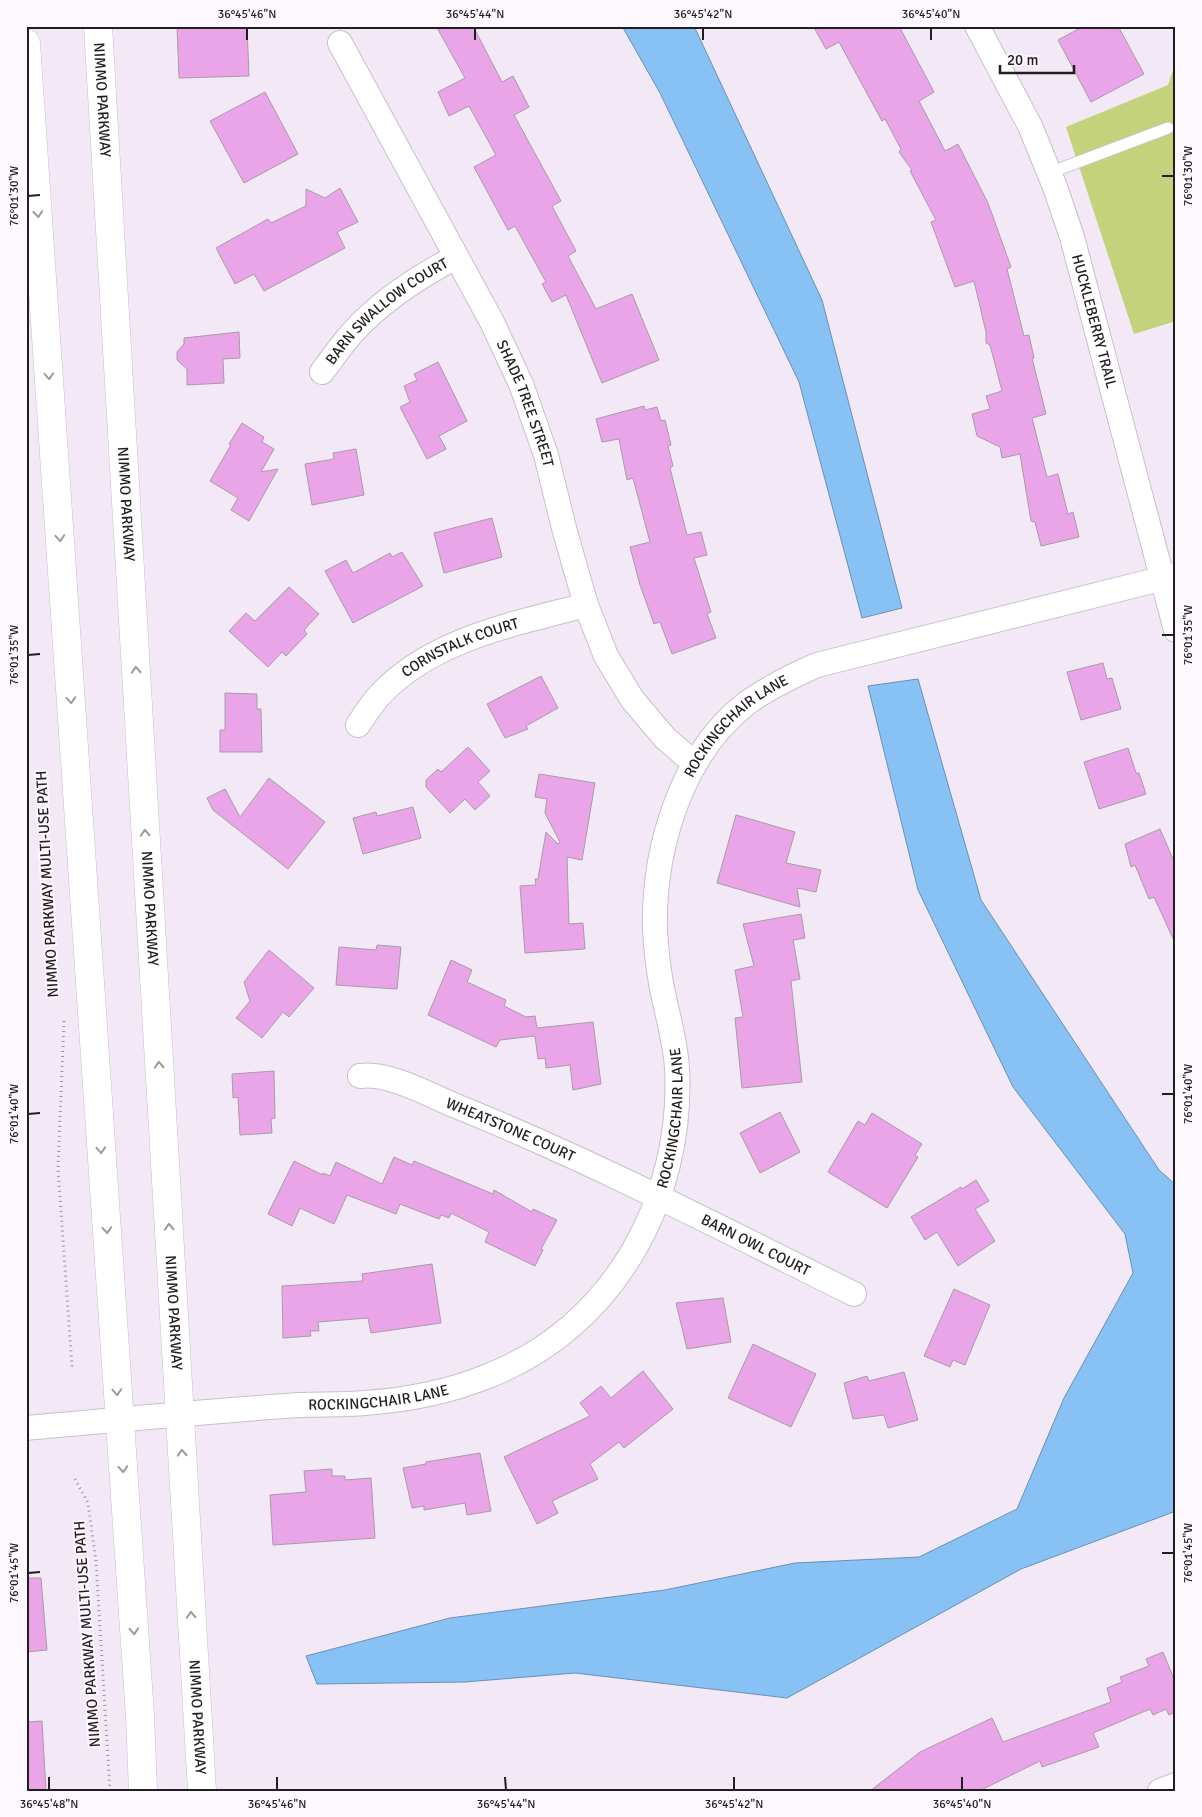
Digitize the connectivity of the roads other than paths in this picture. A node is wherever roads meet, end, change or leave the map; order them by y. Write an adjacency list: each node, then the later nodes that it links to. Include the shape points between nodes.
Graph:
1 (98, 26): 17 (highway, NIMMO PARKWAY, one-way to 1)
2 (977, 26): 6 (street, HUCKLEBERRY TRAIL, via 1030,126)
3 (26, 43): 18 (highway, one-way to 18)
4 (340, 43): 7 (street, SHADE TREE STREET)
5 (1168, 128): 6 (lane)
6 (1049, 173): 9 (street, HUCKLEBERRY TRAIL, via 1072,237)
7 (456, 258): 8 (street, BARN SWALLOW COURT, via 424,274 389,298 352,332); 10 (street, SHADE TREE STREET, via 522,384 546,454)
8 (322, 372)
9 (1169, 577): 11 (street, HUCKLEBERRY TRAIL); 13 (street, ROCKINGCHAIR LANE, via 817,665 783,680 747,704 720,729)
10 (586, 605): 12 (street, CORNSTALK COURT, via 482,632 442,649 399,677 378,697); 13 (street, SHADE TREE STREET, via 606,656 632,699 665,738)
11 (1176, 630)
12 (358, 725)
13 (695, 764): 15 (street, ROCKINGCHAIR LANE, via 676,806 656,880 655,931 677,1067 672,1144)
14 (360, 1076): 15 (street, WHEATSTONE COURT, via 384,1076 506,1126)
15 (658, 1198): 16 (street, BARN OWL COURT); 17 (street, ROCKINGCHAIR LANE, via 626,1264 600,1299 576,1324 540,1350 492,1375 422,1396)
16 (854, 1294)
17 (180, 1415): 18 (street, ROCKINGCHAIR LANE); 22 (highway, NIMMO PARKWAY, one-way to 17)
18 (119, 1420): 19 (street, ROCKINGCHAIR LANE); 21 (highway, one-way to 21)
19 (26, 1428)
20 (1176, 1785): 23 (street)
21 (143, 1791)
22 (202, 1791)
23 (1160, 1791)

